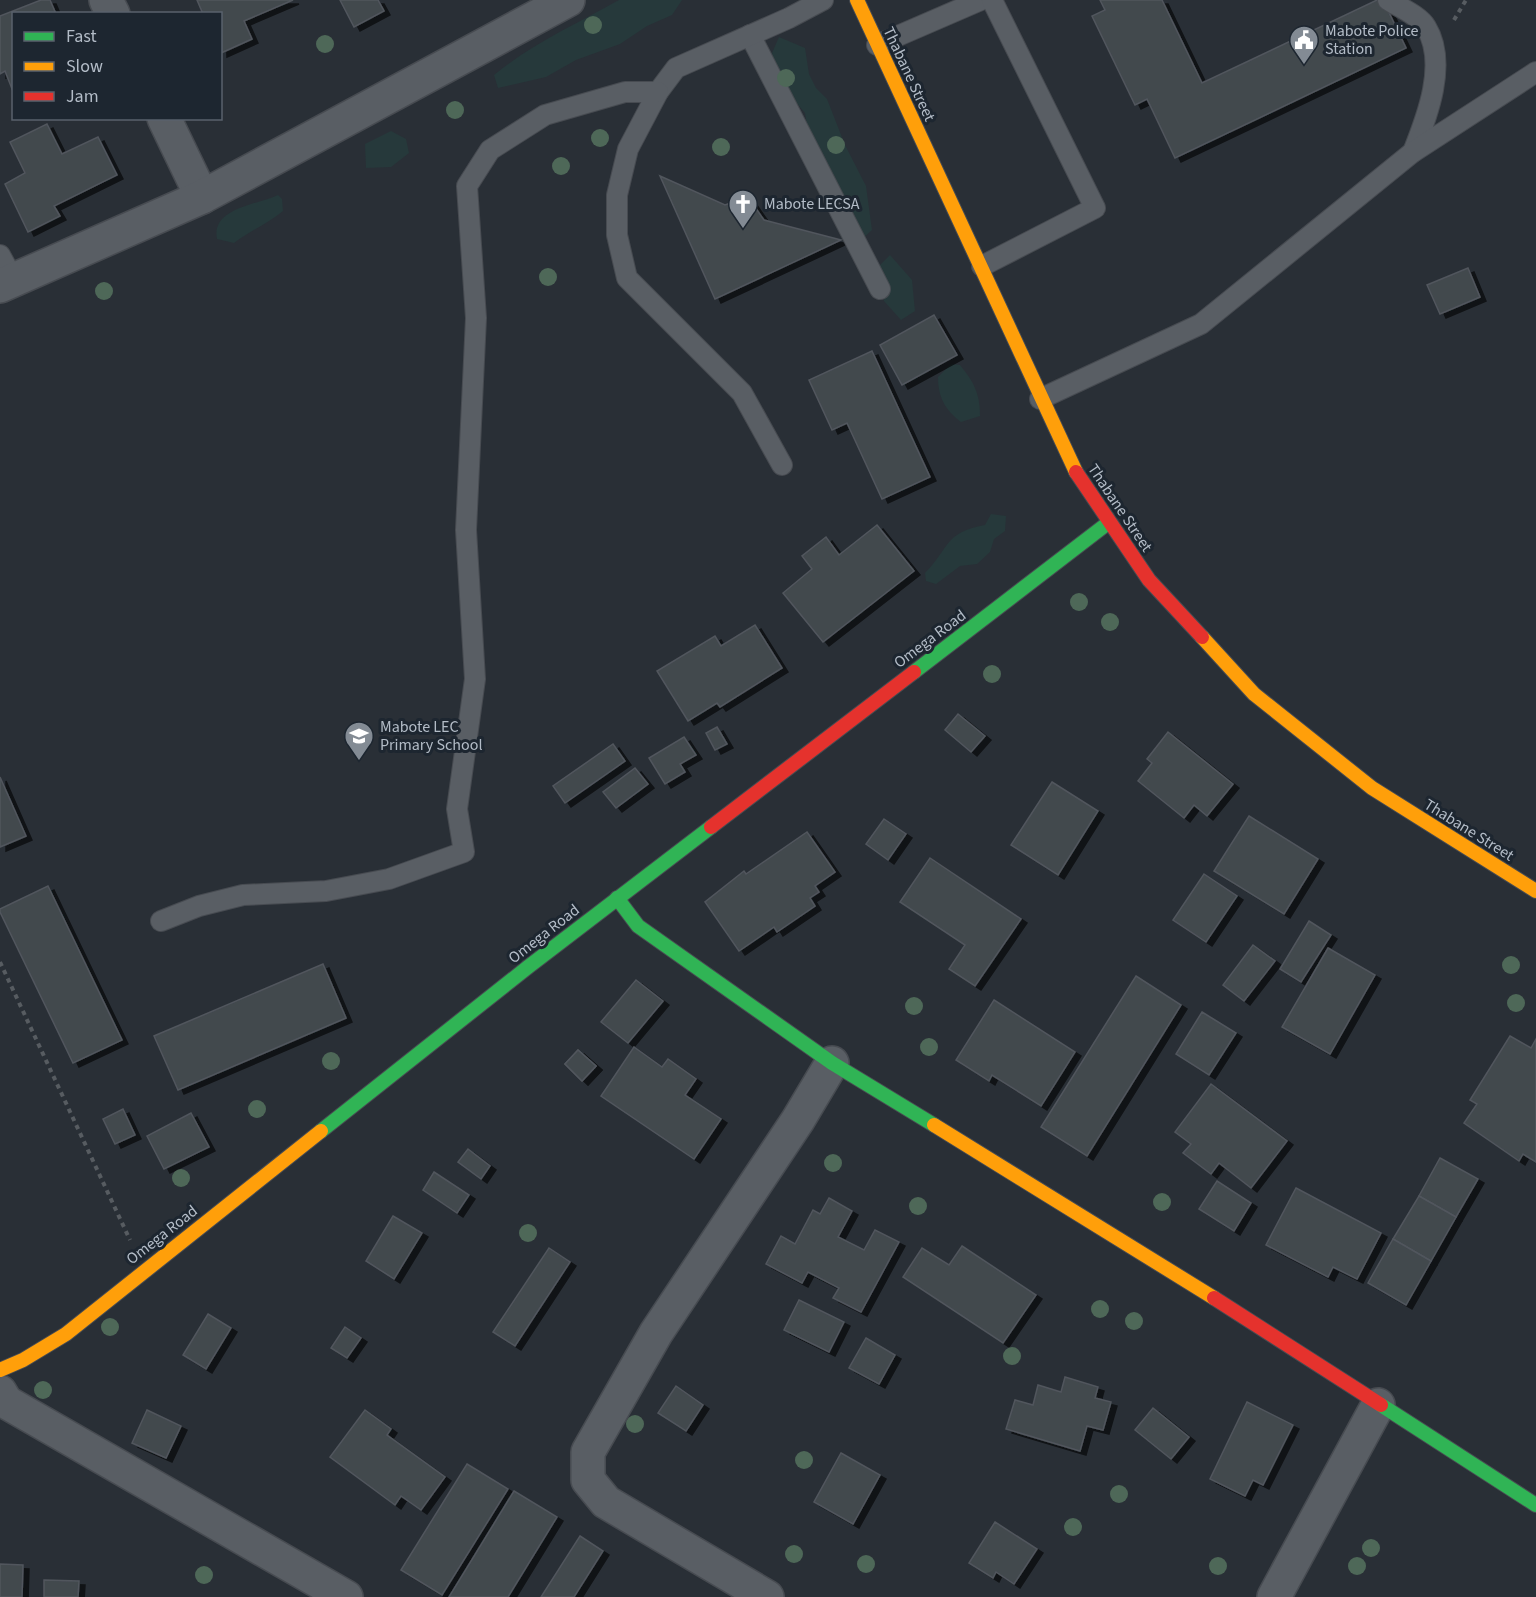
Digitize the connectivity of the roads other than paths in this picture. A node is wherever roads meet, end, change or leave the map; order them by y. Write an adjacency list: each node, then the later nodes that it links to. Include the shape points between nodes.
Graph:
1 (823, 0): 7 (lane)
2 (857, 0): 8 (street, Thabane Street)
3 (981, 0): 8 (lane)
4 (992, 0): 14 (lane, via 1095,208)
5 (1389, 0): 12 (lane, via 1425,25 1434,50 1432,101)
6 (565, 1): 13 (street)
7 (750, 35): 10 (lane, via 676,68); 16 (lane)
8 (877, 45): 14 (street, Thabane Street)
9 (1536, 72): 12 (lane)
10 (658, 92): 18 (lane, via 627,149 617,195 616,235 627,278 742,393); 22 (lane, via 625,92 545,115 490,150 467,186 476,318 466,530 476,679 457,809 464,852 389,879 326,891 243,895)
11 (165, 120): 13 (street)
12 (1413, 152): 17 (lane, via 1200,324)
13 (202, 197): 15 (street)
14 (982, 266): 17 (street, Thabane Street)
15 (4, 273)
16 (880, 289)
17 (1040, 399): 19 (street, Thabane Street, via 1069,460)
18 (782, 465)
19 (1108, 523): 20 (street, Thabane Street, via 1149,580 1254,694 1372,788); 21 (street, Omega Road)
20 (1536, 891)
21 (617, 898): 23 (street, via 638,926); 24 (street, Omega Road, via 66,1334)
22 (161, 921)
23 (832, 1063): 26 (street, via 1120,1238); 29 (street, via 657,1333 588,1452 588,1480 606,1502)
24 (0, 1370)
25 (0, 1392): 28 (street, via 6,1402)
26 (1378, 1404): 27 (street); 30 (street)
27 (1536, 1505)
28 (346, 1597)
29 (767, 1597)
30 (1274, 1597)

